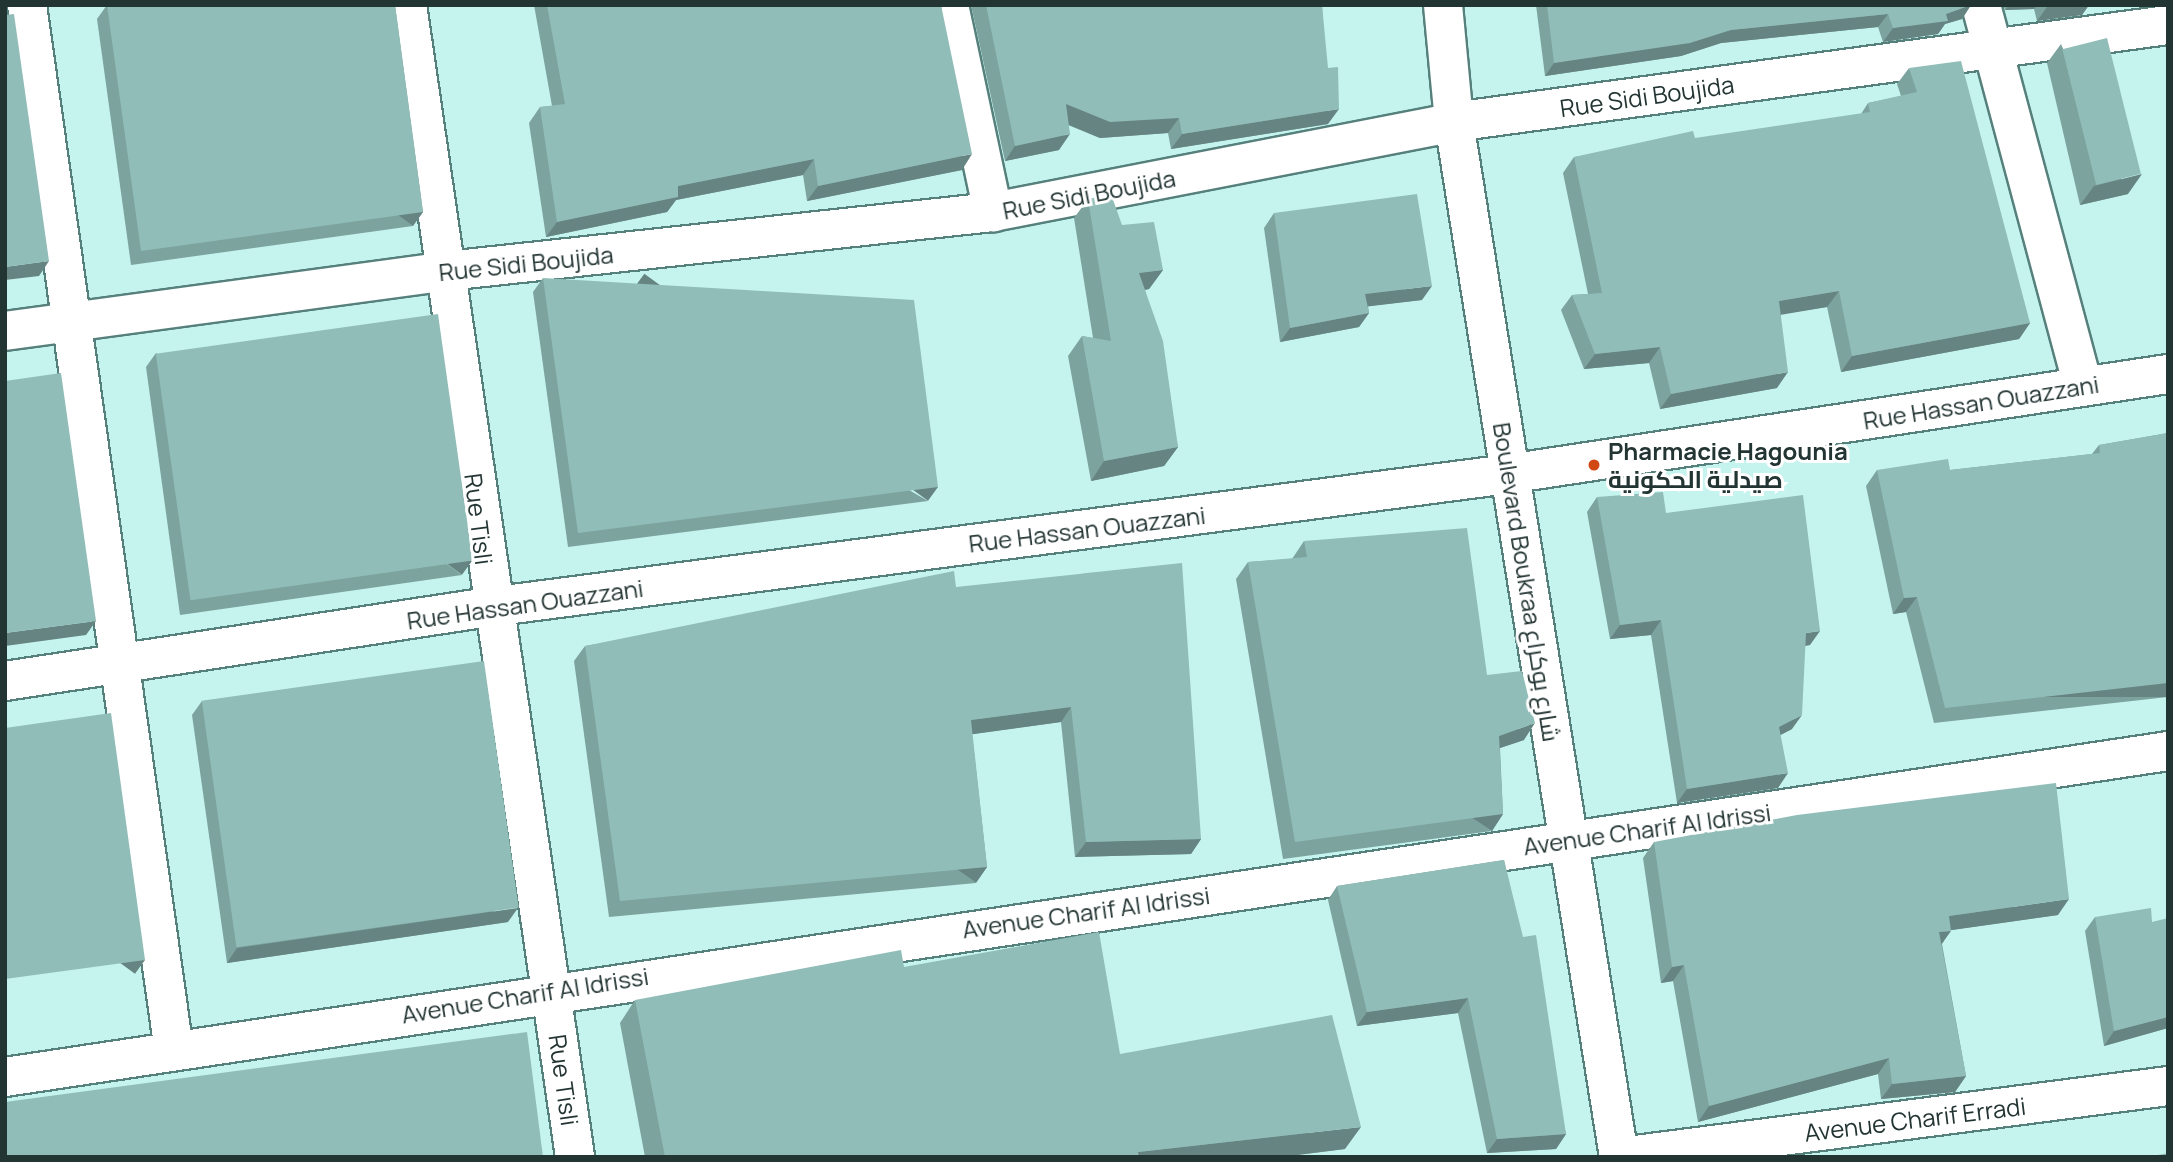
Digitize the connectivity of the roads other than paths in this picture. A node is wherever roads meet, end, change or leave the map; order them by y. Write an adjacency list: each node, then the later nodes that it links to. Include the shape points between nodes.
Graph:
1 (27, 5): 11 (street)
2 (407, 5): 10 (street, Rue Tisli)
3 (949, 5): 9 (street)
4 (1443, 5): 8 (street, Boulevard Boukraa شارع بوكراع)
5 (1981, 5): 7 (street)
6 (2168, 25): 7 (street, Rue Sidi Boujida)
7 (1996, 48): 8 (street, Rue Sidi Boujida); 14 (street)
8 (1454, 122): 9 (street, Rue Sidi Boujida); 15 (street, Boulevard Boukraa شارع بوكراع)
9 (993, 212): 10 (street, Rue Sidi Boujida)
10 (447, 271): 11 (street, Rue Sidi Boujida); 16 (street, Rue Tisli)
11 (73, 321): 12 (street, Rue Sidi Boujida); 17 (street)
12 (5, 331)
13 (2168, 374): 14 (street, Rue Hassan Ouazzani)
14 (2083, 386): 15 (street, Rue Hassan Ouazzani)
15 (1508, 474): 16 (street, Rue Hassan Ouazzani); 20 (street, Boulevard Boukraa شارع بوكراع)
16 (490, 607): 17 (street, Rue Hassan Ouazzani); 21 (street, Rue Tisli)
17 (121, 664): 18 (street, Rue Hassan Ouazzani); 22 (street)
18 (5, 681)
19 (2168, 751): 20 (street, Avenue Charif Al Idrissi)
20 (1569, 841): 21 (street, Avenue Charif Al Idrissi); 26 (street, Boulevard Boukraa شارع بوكراع)
21 (551, 991): 22 (street, Avenue Charif Al Idrissi); 25 (street, Rue Tisli)
22 (174, 1051): 23 (street, Avenue Charif Al Idrissi)
23 (5, 1077)
24 (2168, 1086): 26 (street, Avenue Charif Erradi)
25 (575, 1157)
26 (1620, 1157)

